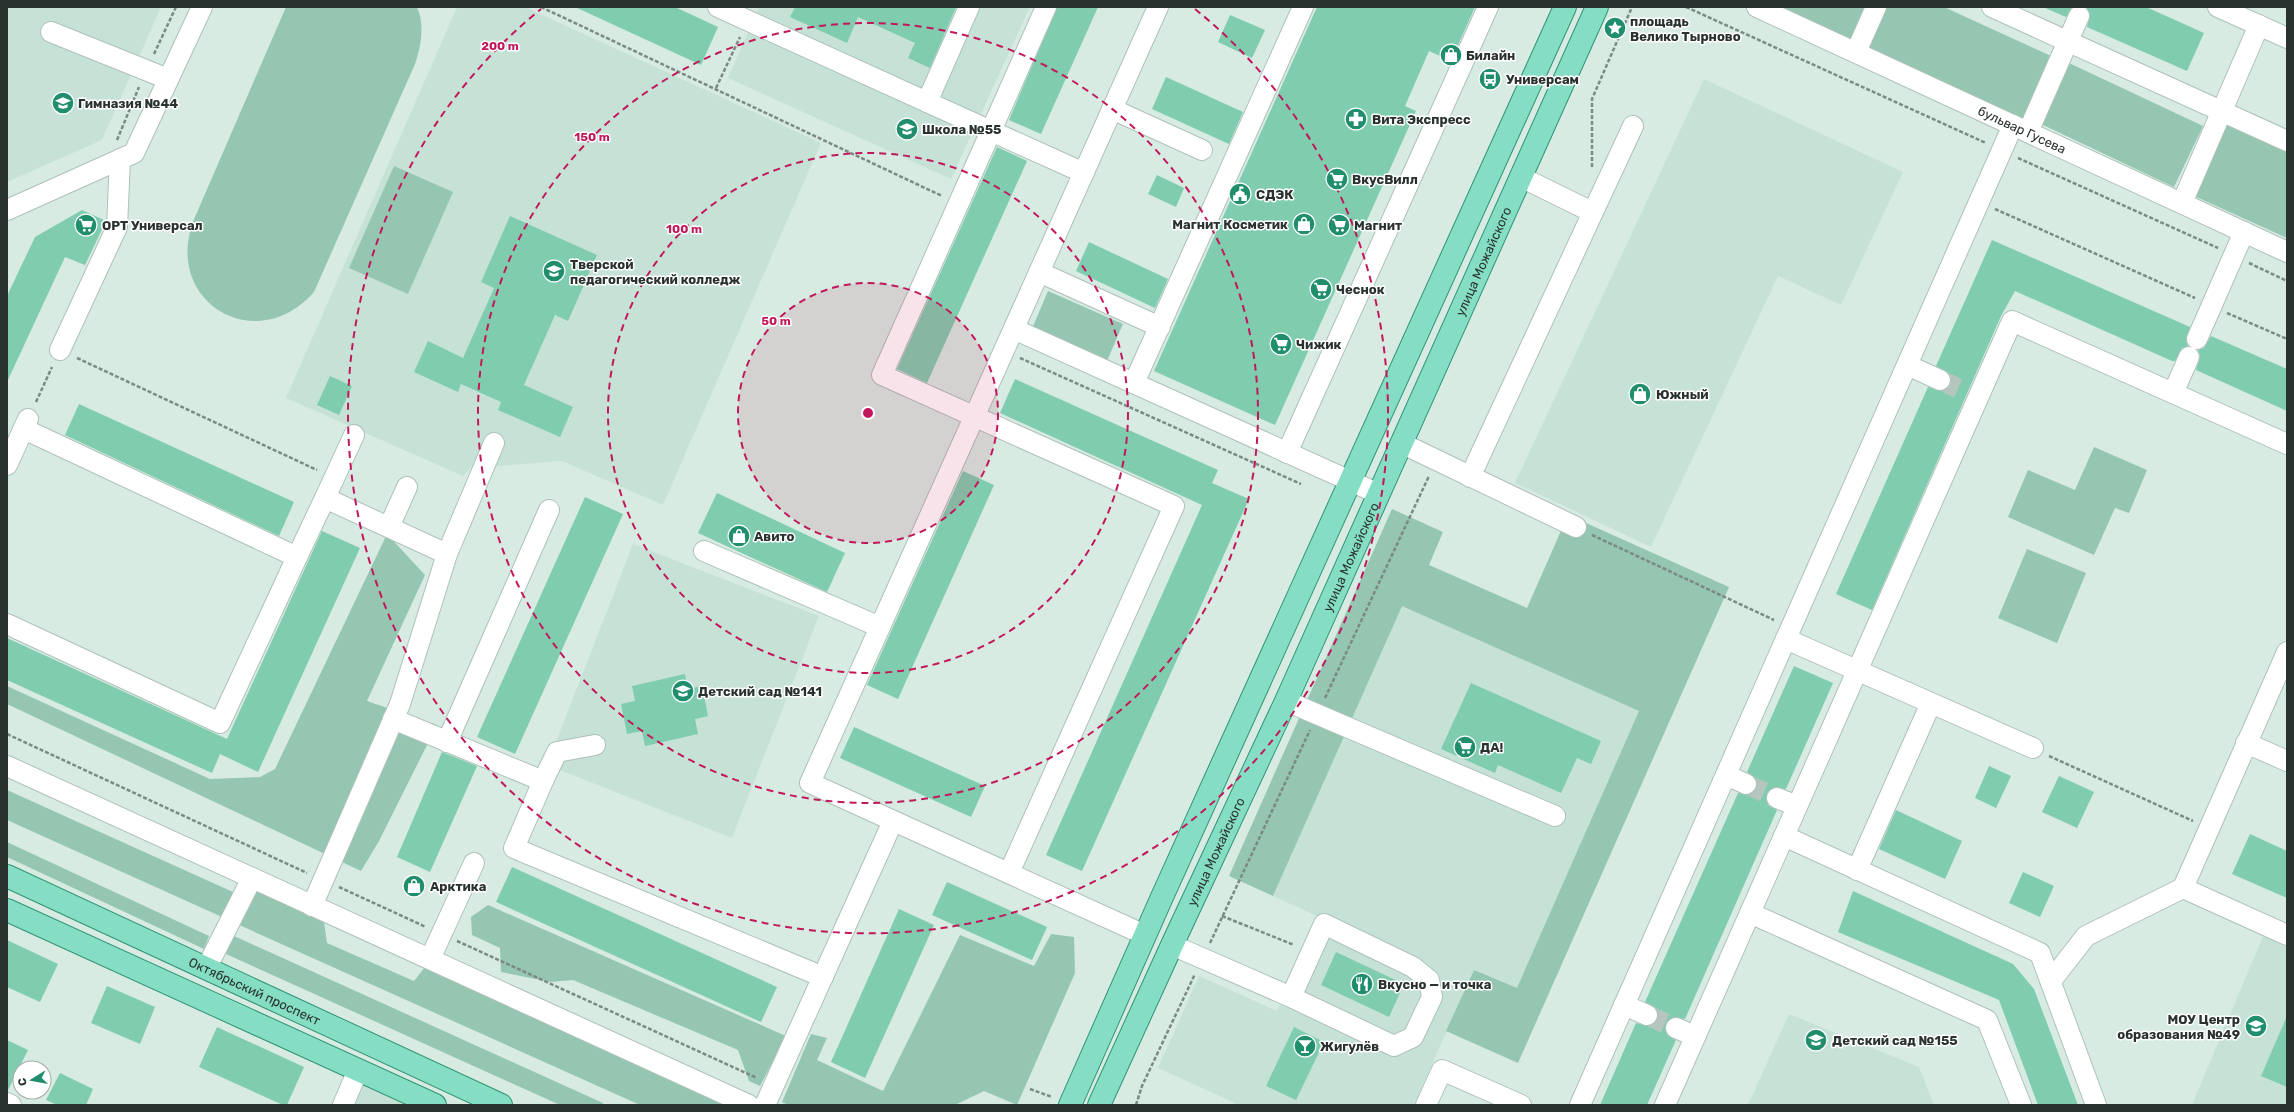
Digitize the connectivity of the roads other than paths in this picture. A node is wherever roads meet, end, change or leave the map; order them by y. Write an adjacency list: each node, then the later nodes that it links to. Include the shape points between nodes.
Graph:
1 (202, 7): 20 (street)
2 (718, 7): 21 (street)
3 (969, 7): 21 (street)
4 (1046, 7): 26 (street)
5 (1158, 7): 22 (street)
6 (1303, 7): 38 (street)
7 (1488, 7): 52 (street)
8 (1565, 7): 55 (main road)
9 (1597, 7): 31 (main road, улица Можайского)
10 (1757, 7): 19 (street, бульвар Гусева)
11 (1876, 7): 19 (street)
12 (1992, 7): 18 (street)
13 (2218, 7): 15 (street)
14 (2079, 16): 18 (street)
15 (2259, 25): 17 (street); 23 (street)
16 (51, 32): 20 (street)
17 (2287, 38)
18 (2068, 41): 23 (street); 25 (street)
19 (1856, 52): 25 (street, бульвар Гусева)
20 (168, 79): 29 (street, via 134,153)
21 (927, 102): 26 (street)
22 (1112, 109): 28 (street); 30 (street)
23 (2222, 111): 27 (street); 32 (street)
24 (1633, 126): 34 (street)
25 (2021, 129): 32 (street, бульвар Гусева); 43 (street, via 2002,150)
26 (991, 131): 30 (street); 47 (street, via 882,375)
27 (2287, 141)
28 (1202, 150)
29 (118, 152): 33 (street); 41 (street, via 117,227)
30 (1084, 173): 37 (street)
31 (1521, 177): 34 (street); 50 (main road, улица Можайского)
32 (2182, 203): 35 (street, бульвар Гусева)
33 (8, 212)
34 (1592, 212): 54 (street)
35 (2244, 232): 36 (street, бульвар Гусева); 40 (street)
36 (2287, 252)
37 (1039, 272): 38 (street); 39 (street)
38 (1160, 327): 45 (street)
39 (1014, 329): 45 (street); 47 (street)
40 (2197, 339)
41 (60, 350)
42 (2189, 357): 46 (street)
43 (1907, 366): 44 (street); 67 (street)
44 (1940, 380)
45 (1134, 383): 52 (street)
46 (2173, 393): 51 (street); 69 (street, via 2012,321 1970,394)
47 (974, 416): 66 (street); 89 (street, via 1174,506)
48 (354, 435): 58 (street)
49 (494, 443): 63 (street)
50 (1401, 443): 54 (street); 57 (main road, улица Можайского)
51 (2287, 444)
52 (1287, 453): 55 (street)
53 (7, 465): 64 (street, via 26,424)
54 (1470, 477): 61 (street)
55 (1350, 481): 57 (street); 96 (main road)
56 (407, 487): 60 (street)
57 (1379, 494): 70 (main road, улица Можайского)
58 (325, 498): 60 (street); 64 (street)
59 (549, 510): 73 (street)
60 (389, 527): 63 (street)
61 (1576, 527)
62 (704, 551): 66 (street)
63 (447, 554): 72 (street)
64 (297, 557): 65 (street, via 220,723)
65 (7, 624)
66 (880, 627): 85 (street, via 810,783)
67 (1788, 633): 69 (street); 79 (street)
68 (2287, 652): 74 (street)
69 (1857, 670): 71 (street); 83 (street)
70 (1286, 701): 84 (street); 98 (main road, улица Можайского)
71 (1931, 703): 76 (street); 88 (street)
72 (393, 719): 73 (street); 93 (street)
73 (447, 742): 80 (street)
74 (2246, 744): 77 (street); 92 (street)
75 (595, 745): 80 (street, via 557,752)
76 (2033, 748)
77 (2287, 761)
78 (7, 766): 91 (street)
79 (1726, 775): 81 (street); 104 (street)
80 (543, 782): 101 (street, via 514,848)
81 (1746, 784)
82 (1777, 798): 83 (street)
83 (1797, 806): 86 (street)
84 (1555, 816)
85 (894, 821): 89 (street); 101 (street)
86 (1784, 836): 88 (street); 95 (street)
87 (474, 863): 99 (street)
88 (1857, 870): 102 (street, via 2040,953)
89 (1009, 873): 96 (street)
90 (7, 876): 100 (main road, Октябрьский проспект)
91 (252, 878): 93 (street); 100 (street)
92 (2182, 888): 97 (street); 102 (street, via 2086,936)
93 (312, 906): 99 (street)
94 (7, 910): 108 (main road)
95 (1750, 913): 107 (street); 122 (street, via 1987,1020)
96 (1146, 935): 117 (main road)
97 (2287, 935)
98 (1172, 945): 103 (street); 118 (main road, улица Можайского)
99 (430, 959): 115 (street)
100 (206, 968): 114 (main road, Октябрьский проспект)
101 (823, 977): 116 (street)
102 (2051, 981): 123 (street)
103 (1291, 997): 103 (street, via 1394,1046 1413,1037 1432,997 1429,980 1413,967 1324,924)
104 (1624, 1005): 105 (street); 120 (street)
105 (1647, 1015)
106 (1676, 1028): 107 (street)
107 (1695, 1036): 121 (street)
108 (358, 1070): 112 (street); 113 (main road)
109 (7, 1103): 111 (street)
110 (1517, 1104): 119 (street, via 1442,1070)
111 (11, 1105)
112 (343, 1105)
113 (436, 1105)
114 (502, 1105)
115 (749, 1105)
116 (765, 1105)
117 (1070, 1105)
118 (1099, 1105)
119 (1426, 1105)
120 (1580, 1105)
121 (1664, 1105)
122 (2020, 1105)
123 (2096, 1105)

